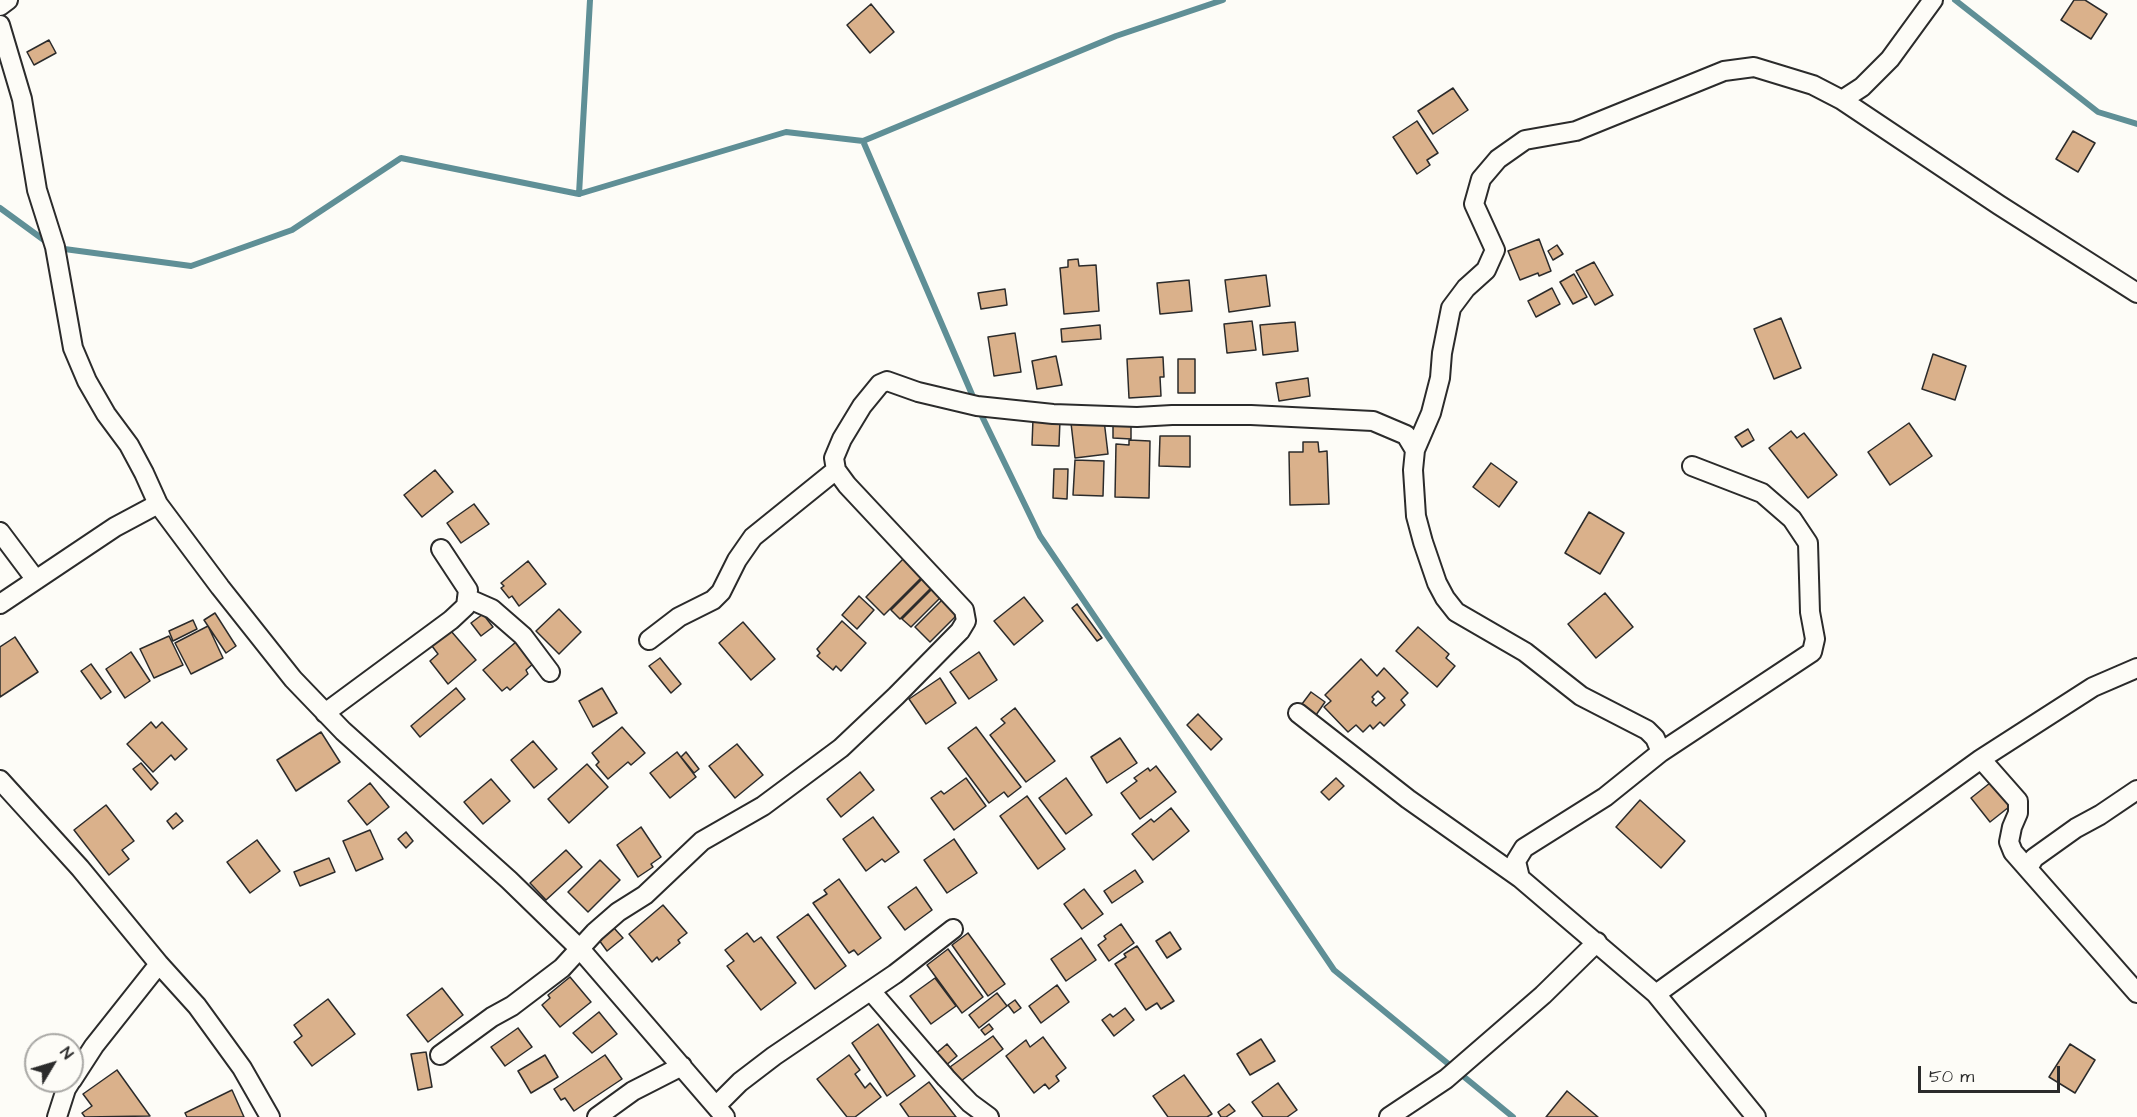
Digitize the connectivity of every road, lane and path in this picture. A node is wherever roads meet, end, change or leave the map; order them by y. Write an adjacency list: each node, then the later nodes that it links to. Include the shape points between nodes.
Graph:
1 (8, 0): 3 (street)
2 (1933, 0): 5 (street, via 1890,58 1862,87)
3 (0, 6)
4 (0, 26): 10 (street, via 22,99 37,190 55,247 73,348 87,381 105,414 129,445)
5 (1842, 100): 6 (street); 7 (street, via 1813,85 1754,67 1724,71 1576,131 1525,140 1498,159 1481,179 1474,204 1495,250 1486,270 1450,308 1440,378)
6 (2137, 293)
7 (1415, 450): 9 (street, via 1406,435 1373,421 1251,415 1053,414 977,406 887,381 879,384 842,439 834,458); 21 (street, via 1416,516 1437,583 1456,612 1525,652 1581,696 1647,730)
8 (1692, 466): 21 (street, via 1762,493 1792,519 1809,543 1810,612 1815,639 1812,652)
9 (836, 470): 16 (street, via 753,537 713,600 679,617); 29 (street, via 964,610 966,621 896,696 840,748 763,806 702,841 645,895 595,932)
10 (158, 504): 13 (street, via 115,527); 19 (street, via 260,639)
11 (0, 532): 13 (street)
12 (441, 549): 14 (street, via 468,590)
13 (36, 580): 15 (street)
14 (467, 598): 18 (street, via 492,609 524,636); 19 (street, via 466,606 451,620)
15 (0, 604)
16 (649, 640)
17 (2137, 668): 22 (street, via 2093,687)
18 (550, 672)
19 (325, 713): 29 (street)
20 (1298, 713): 26 (street, via 1408,799)
21 (1661, 752): 26 (street, via 1605,797 1524,848 1516,861)
22 (1981, 759): 25 (street, via 2018,801 2009,842); 33 (street)
23 (0, 780): 30 (street)
24 (2137, 790): 25 (street, via 2034,858)
25 (2028, 868): 32 (street)
26 (1520, 878): 28 (street)
27 (953, 929): 31 (street)
28 (1597, 942): 33 (street); 43 (street, via 1446,1079)
29 (581, 950): 34 (street, via 513,1006); 36 (street)
30 (159, 964): 35 (street); 40 (street, via 223,1041)
31 (871, 991): 38 (street, via 740,1082); 42 (street, via 970,1104)
32 (2137, 993)
33 (1656, 994): 44 (street)
34 (440, 1055)
35 (84, 1062)
36 (682, 1066): 38 (street); 41 (street, via 633,1091)
37 (65, 1093): 39 (street)
38 (721, 1112)
39 (57, 1117)
40 (270, 1117)
41 (597, 1117)
42 (989, 1117)
43 (1389, 1117)
44 (1756, 1117)

